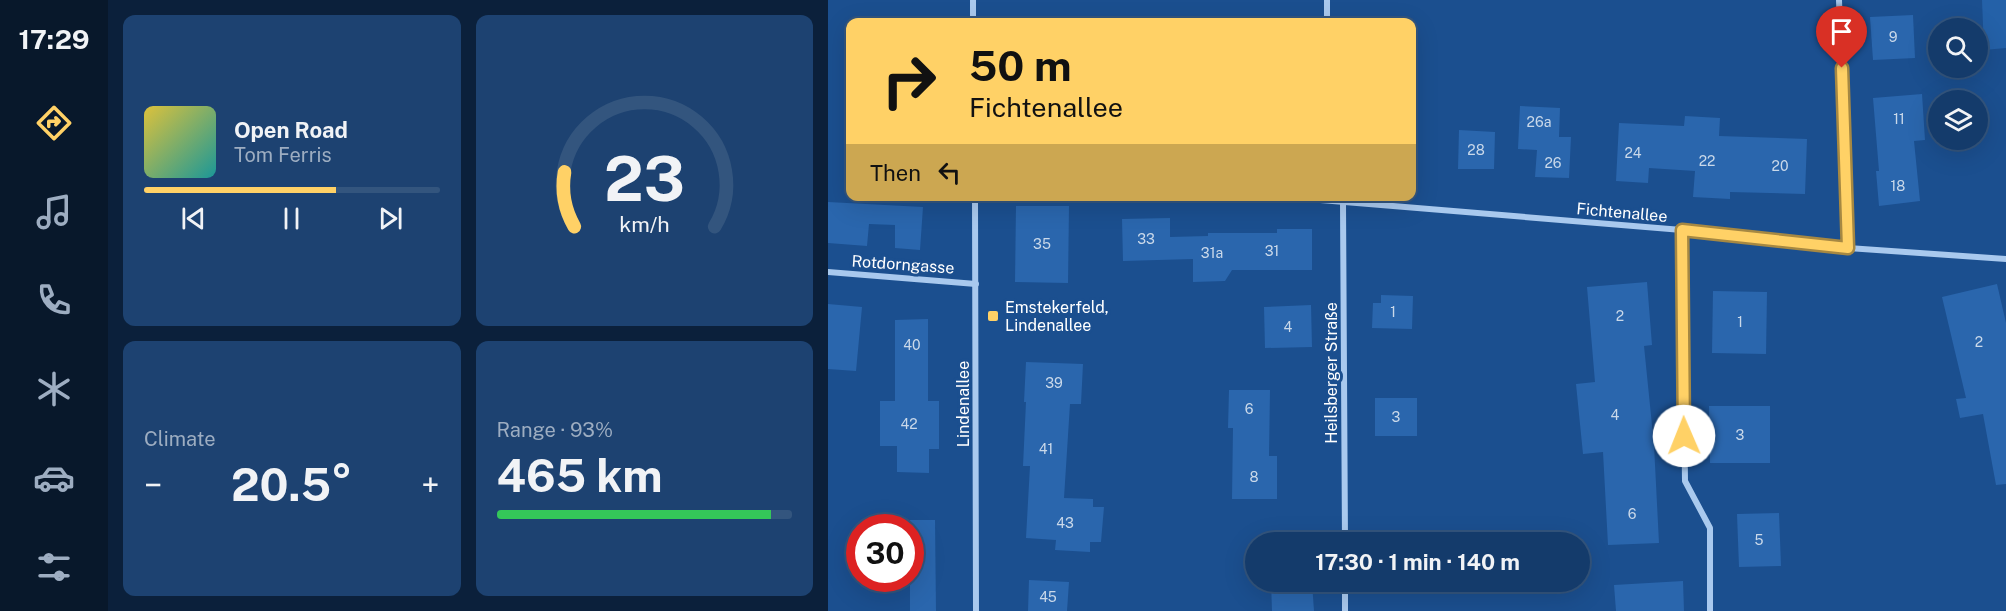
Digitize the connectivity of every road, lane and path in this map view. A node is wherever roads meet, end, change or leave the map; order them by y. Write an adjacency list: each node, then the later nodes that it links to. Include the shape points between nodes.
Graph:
1 (973, 0): 4 (street)
2 (1327, 0): 5 (street)
3 (1839, 0): 10 (street)
4 (973, 18)
5 (1327, 18)
6 (975, 201): 13 (street, Lindenallee)
7 (1335, 201): 8 (street, Fichtenallee)
8 (1344, 203): 9 (street, Fichtenallee); 14 (street, Heilsberger Straße)
9 (1682, 230): 10 (street, Fichtenallee); 18 (street, via 1685,481 1710,528)
10 (1848, 248): 11 (street, Fichtenallee)
11 (2006, 259)
12 (828, 272): 13 (street, Rotdorngasse)
13 (976, 284): 16 (street, Lindenallee)
14 (1345, 532)
15 (1345, 592): 17 (street)
16 (976, 611)
17 (1345, 611)
18 (1710, 611)

